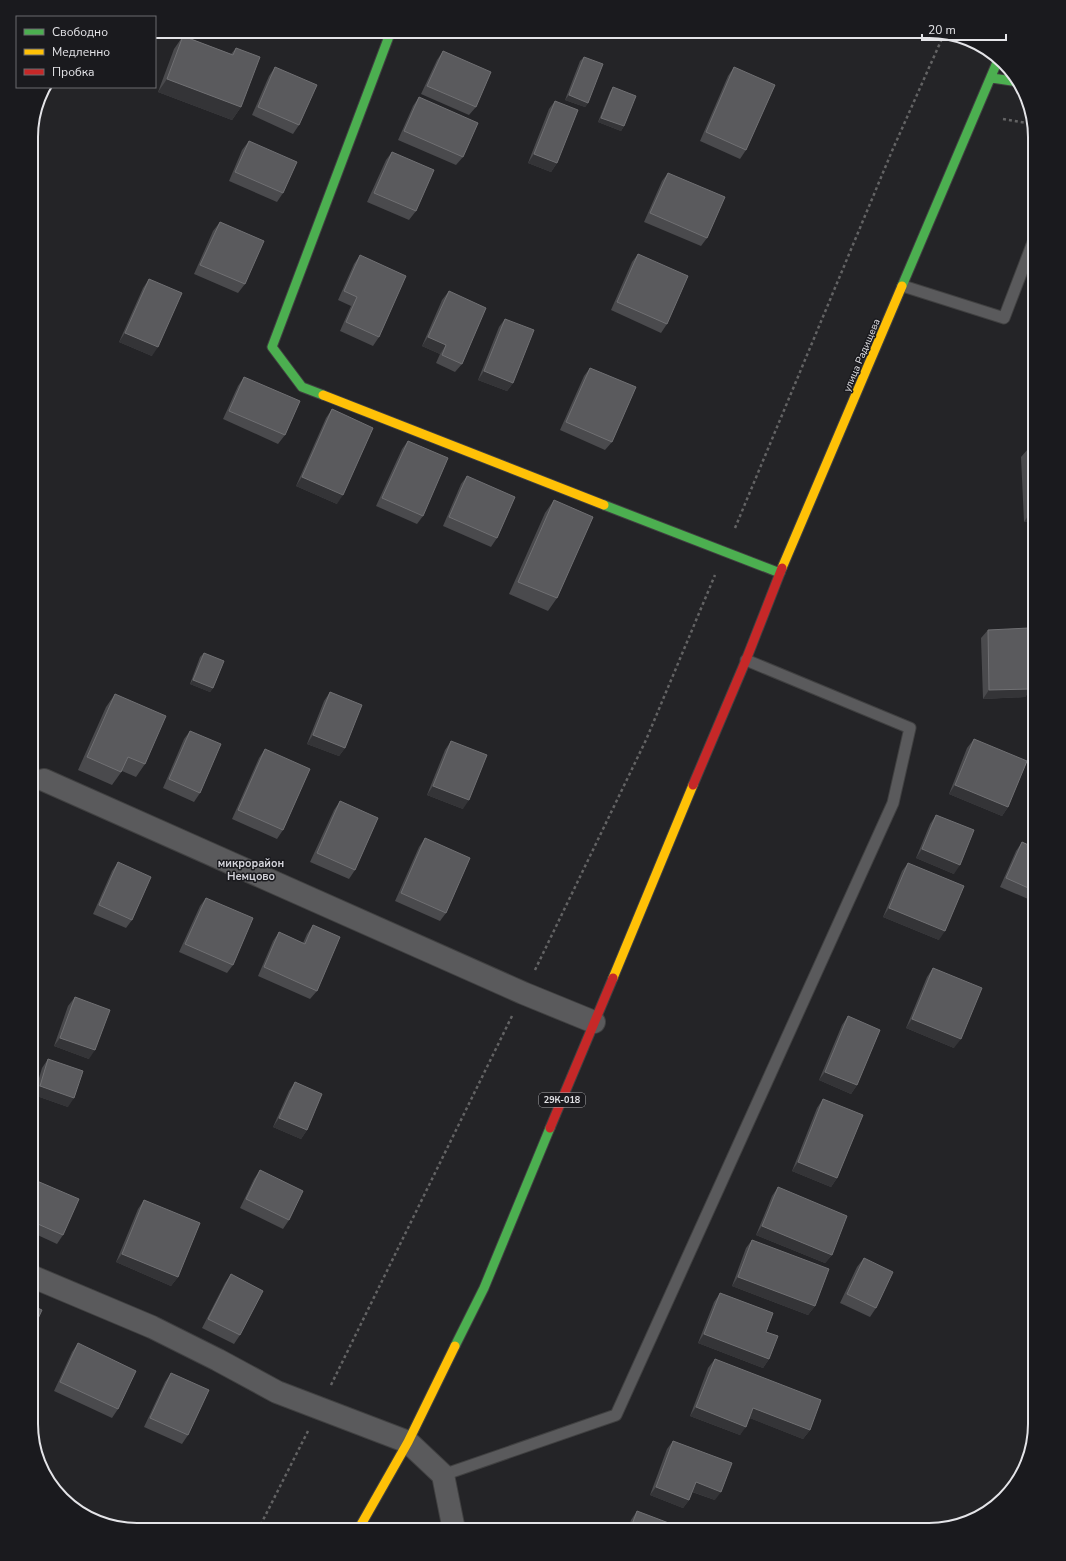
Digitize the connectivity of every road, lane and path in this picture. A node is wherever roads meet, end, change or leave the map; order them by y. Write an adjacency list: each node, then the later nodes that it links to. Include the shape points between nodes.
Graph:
1 (388, 38): 10 (main road, via 272,346 302,387)
2 (942, 39): 10 (path, via 888,158)
3 (996, 65): 4 (main road, улица Радищева)
4 (992, 78): 5 (main road); 9 (main road, улица Радищева)
5 (1010, 81)
6 (1003, 119): 7 (path)
7 (1027, 123)
8 (1028, 255): 9 (lane, via 1004,318)
9 (903, 286): 11 (main road, улица Радищева)
10 (725, 551): 11 (main road); 14 (path, via 646,740)
11 (780, 573): 12 (main road, улица Радищева)
12 (746, 660): 15 (main road, 29К-018); 19 (lane, via 910,728 893,803 616,1415)
13 (44, 780): 14 (street)
14 (523, 993): 15 (street); 17 (path)
15 (594, 1022): 18 (main road, 29К-018, via 484,1288)
16 (38, 1279): 17 (street, via 152,1327 277,1392)
17 (320, 1408): 18 (street); 20 (path)
18 (408, 1442): 19 (street); 21 (main road, 29К-018)
19 (442, 1475): 22 (street)
20 (262, 1523)
21 (362, 1523)
22 (452, 1523)

